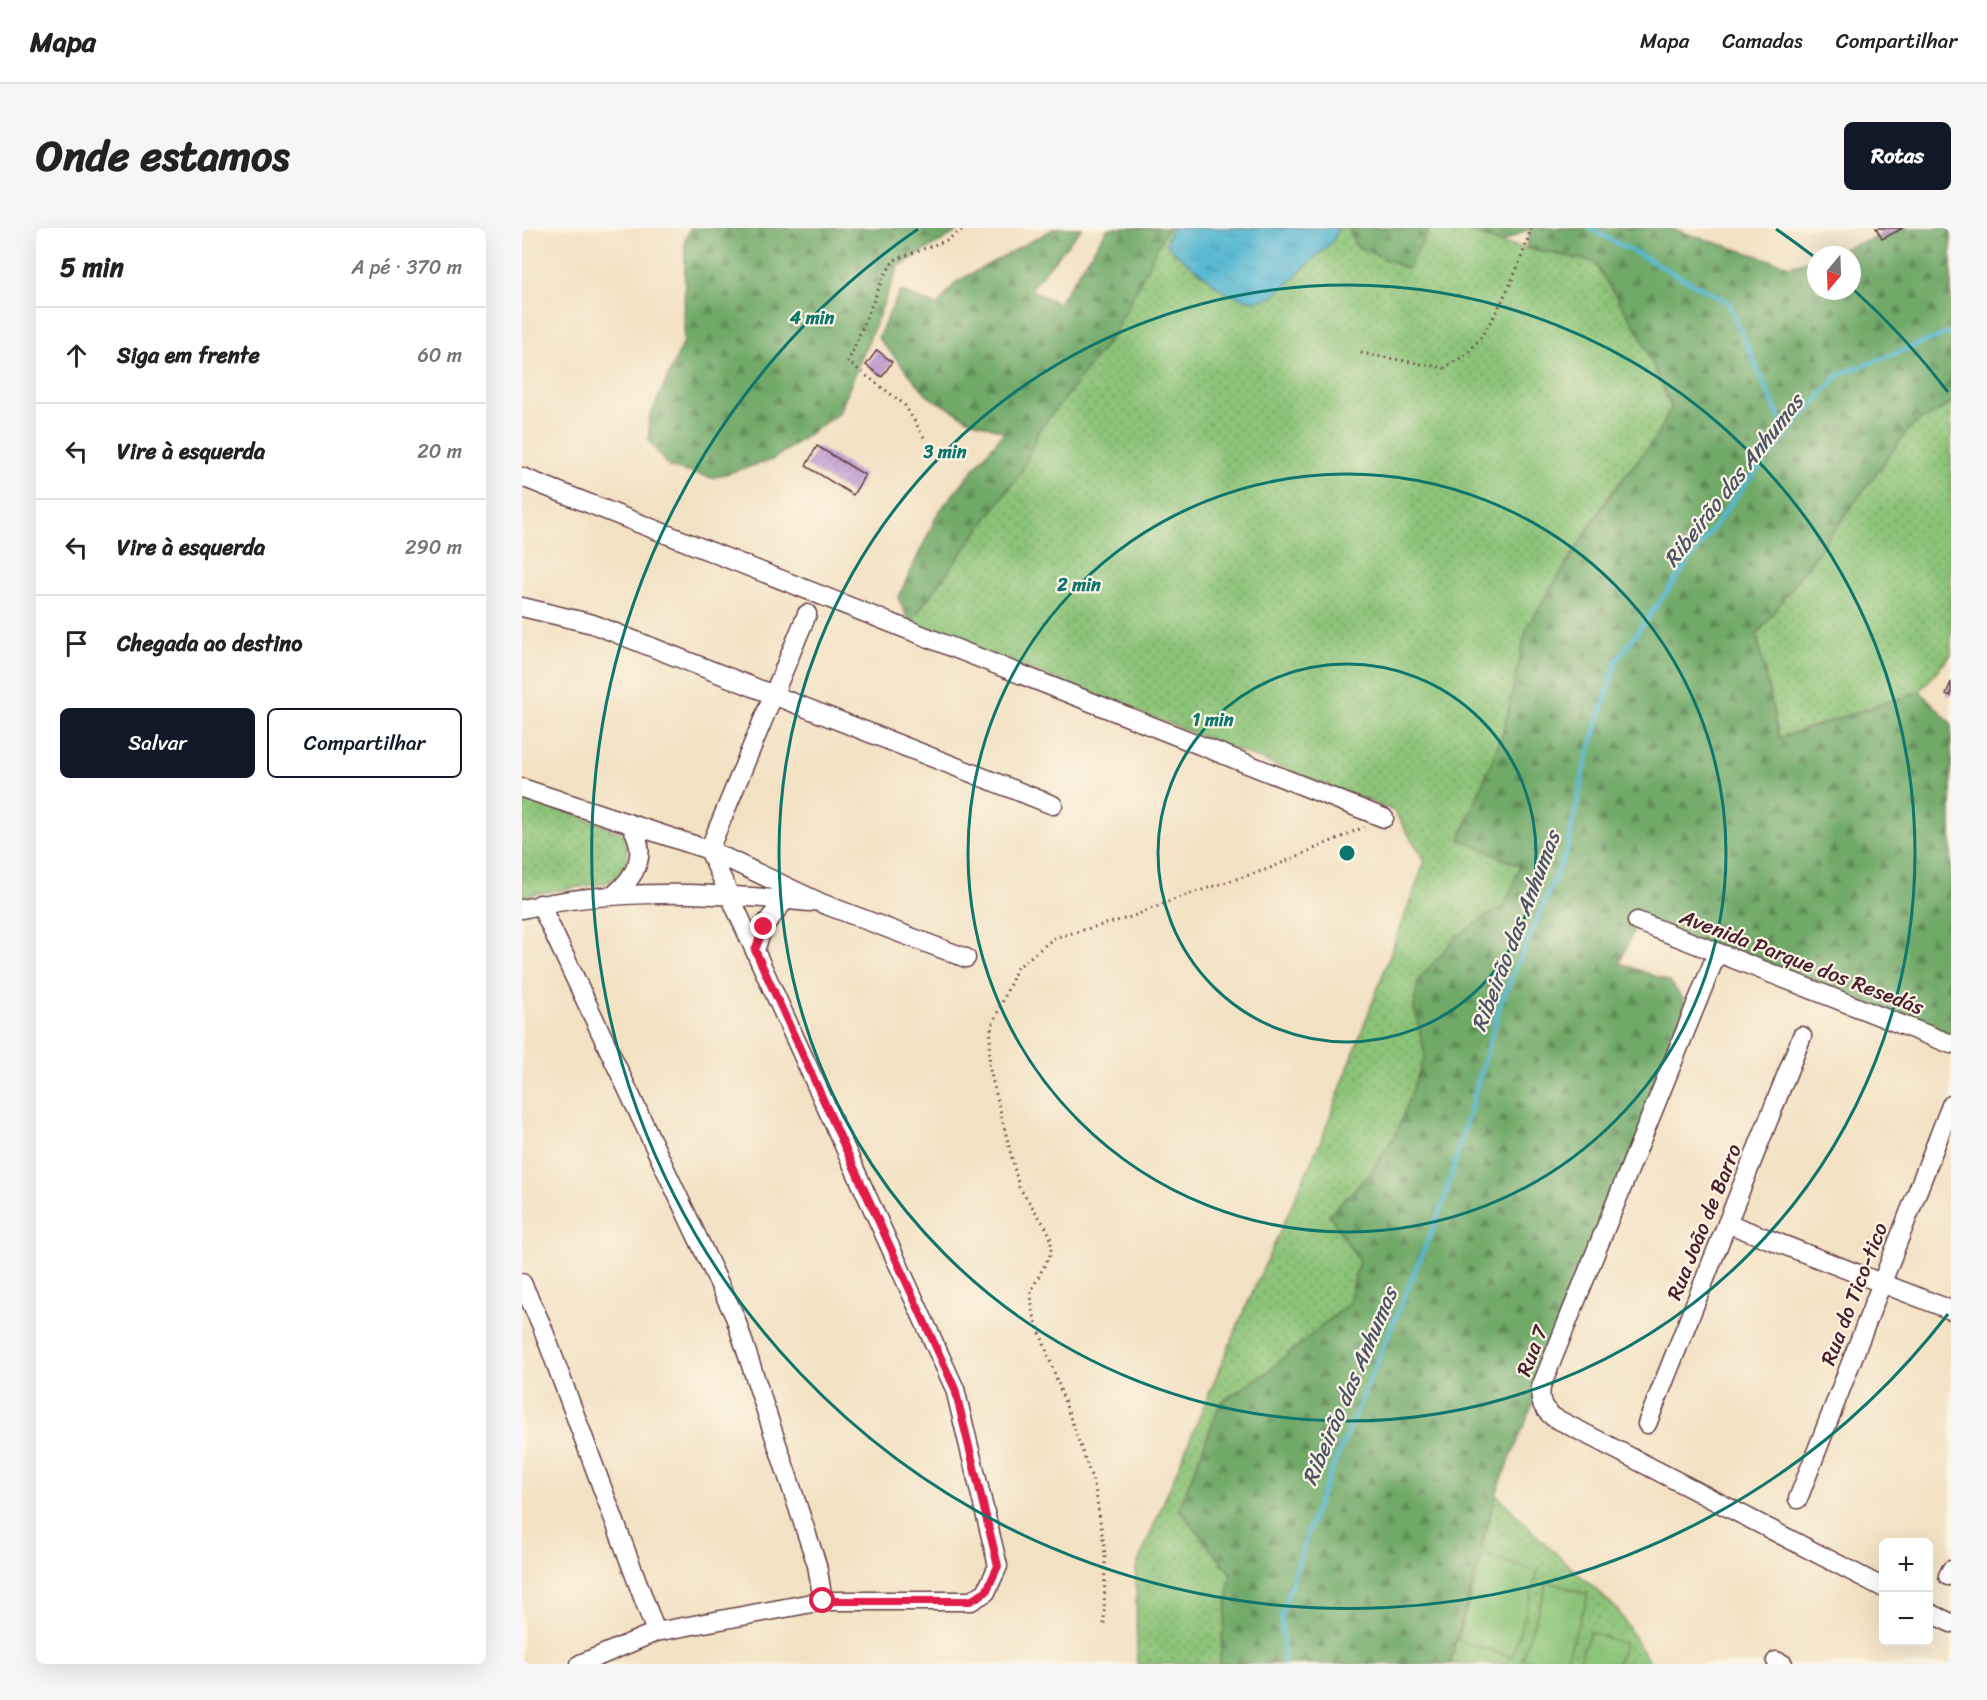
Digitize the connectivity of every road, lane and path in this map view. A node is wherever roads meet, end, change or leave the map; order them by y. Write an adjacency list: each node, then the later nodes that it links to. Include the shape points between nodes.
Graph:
1 (964, 228): 4 (path, via 946,240 894,260 848,362 904,404)
2 (1531, 228): 3 (path, via 1492,319 1471,351 1444,368)
3 (1361, 353)
4 (924, 437)
5 (522, 477): 11 (street)
6 (522, 607): 8 (street, via 593,624)
7 (807, 614): 8 (street)
8 (772, 697): 10 (street); 13 (street)
9 (522, 788): 12 (street)
10 (1053, 805)
11 (1384, 818): 37 (path, via 1268,869 1131,917 1054,938 1017,968 991,1028 989,1066 1019,1187 1051,1240 1051,1252 1031,1291 1032,1310 1095,1487 1105,1553)
12 (630, 824): 13 (street); 14 (street, via 639,841 639,861 631,880)
13 (709, 850): 15 (street); 17 (street)
14 (614, 895): 15 (street); 18 (street)
15 (730, 895): 16 (street); 21 (street)
16 (785, 900): 17 (street); 21 (street, via 764,927)
17 (821, 903): 23 (street)
18 (540, 904): 19 (street); 34 (street, via 735,1317 817,1565)
19 (522, 909)
20 (1637, 921): 22 (street, Avenida Parque dos Resedás)
21 (755, 950): 34 (street, via 955,1389 998,1566 986,1592 970,1601)
22 (1717, 953): 25 (street, Avenida Parque dos Resedás); 33 (street, Rua 7, via 1540,1398 1543,1409 1553,1417)
23 (966, 958)
24 (1802, 1036): 27 (street, Rua João de Barro)
25 (1951, 1044)
26 (1951, 1105): 29 (street, Rua do Tico-tico)
27 (1727, 1222): 29 (street); 31 (street, Rua João de Barro)
28 (522, 1283): 38 (street, via 541,1324)
29 (1882, 1283): 30 (street); 32 (street, Rua do Tico-tico)
30 (1951, 1310)
31 (1647, 1424)
32 (1798, 1499)
33 (1879, 1585)
34 (823, 1601): 38 (street)
35 (1933, 1614): 36 (street)
36 (1951, 1623)
37 (1104, 1624)
38 (656, 1632): 39 (street)
39 (580, 1664)

